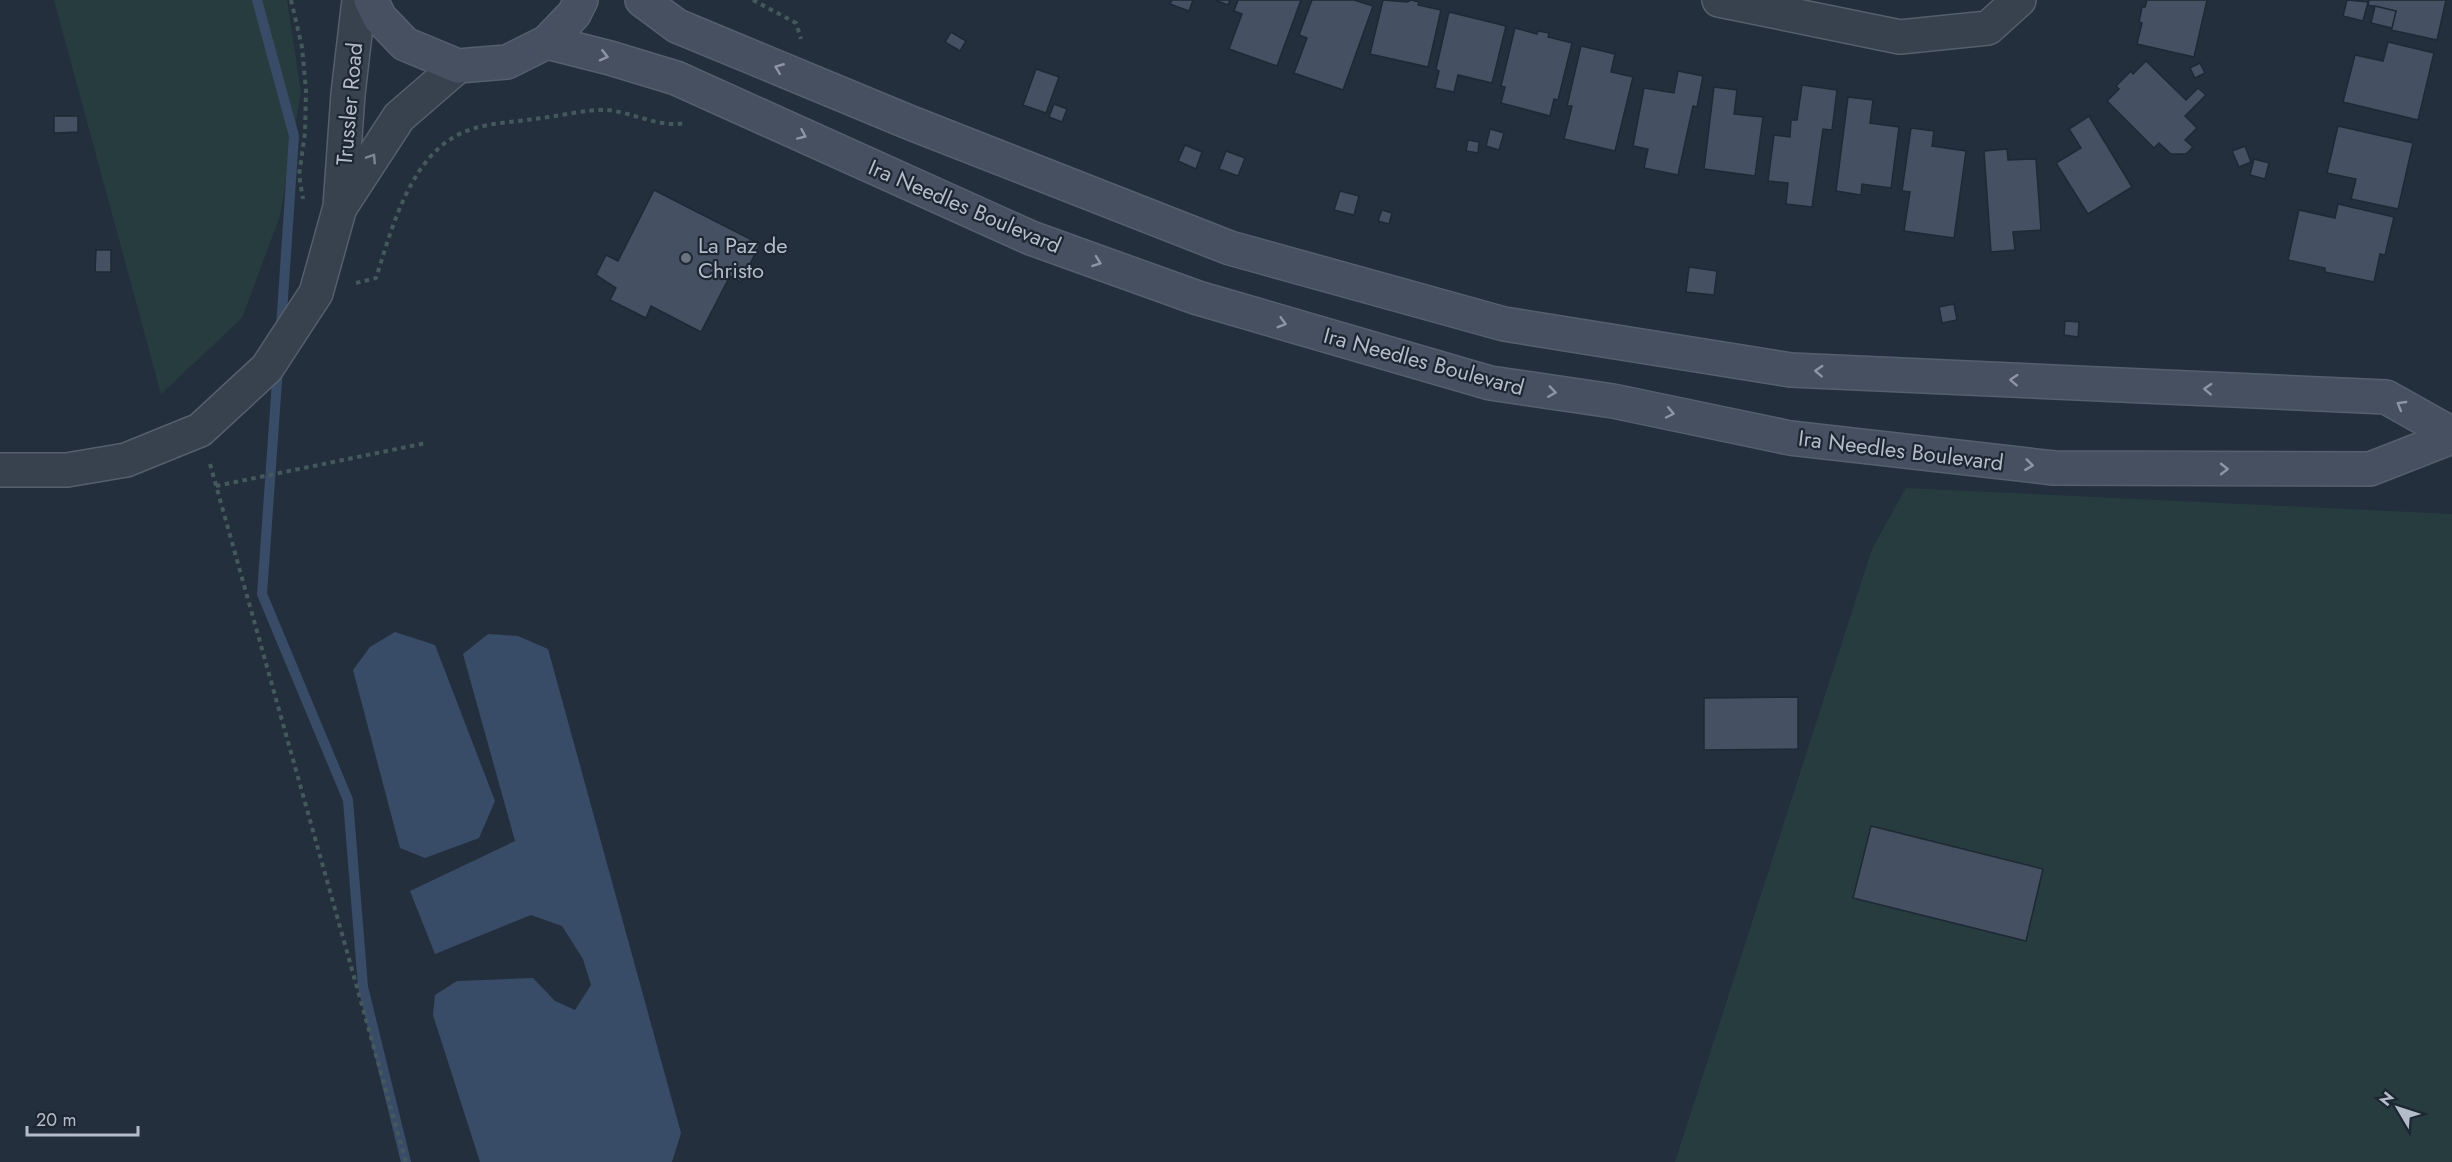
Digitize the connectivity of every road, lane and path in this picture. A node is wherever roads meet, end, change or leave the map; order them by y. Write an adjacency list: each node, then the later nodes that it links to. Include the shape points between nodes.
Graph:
1 (291, 0): 13 (path, via 302,47 306,91)
2 (359, 0): 14 (street, Trussler Road)
3 (370, 0): 11 (main road, via 380,18 405,44)
4 (581, 0): 10 (main road, via 574,14)
5 (642, 0): 17 (main road, Ira Needles Boulevard, one-way to 5, via 2386,397 1791,370 1504,324 1230,248 677,26)
6 (753, 0): 9 (path)
7 (1719, 0): 8 (street, via 1900,37 1988,28)
8 (2019, 0)
9 (796, 23)
10 (547, 42): 11 (main road, via 507,62); 17 (main road, Ira Needles Boulevard, one-way to 17, via 676,78 1031,238 1198,298 1491,383 1613,401 1790,438 2054,468 2370,469)
11 (458, 66): 14 (street, Trussler Road, one-way to 11, via 399,117)
12 (673, 126): 15 (path, via 606,110 482,126 454,136 420,171 398,211)
13 (299, 175)
14 (340, 207): 16 (street, Trussler Road, via 316,293 267,368)
15 (376, 278)
16 (200, 430): 19 (street, Trussler Road, via 126,460 67,470); 20 (path)
17 (2452, 436)
18 (426, 443): 20 (path)
19 (0, 470)
20 (216, 486): 21 (path)
21 (406, 1162)

